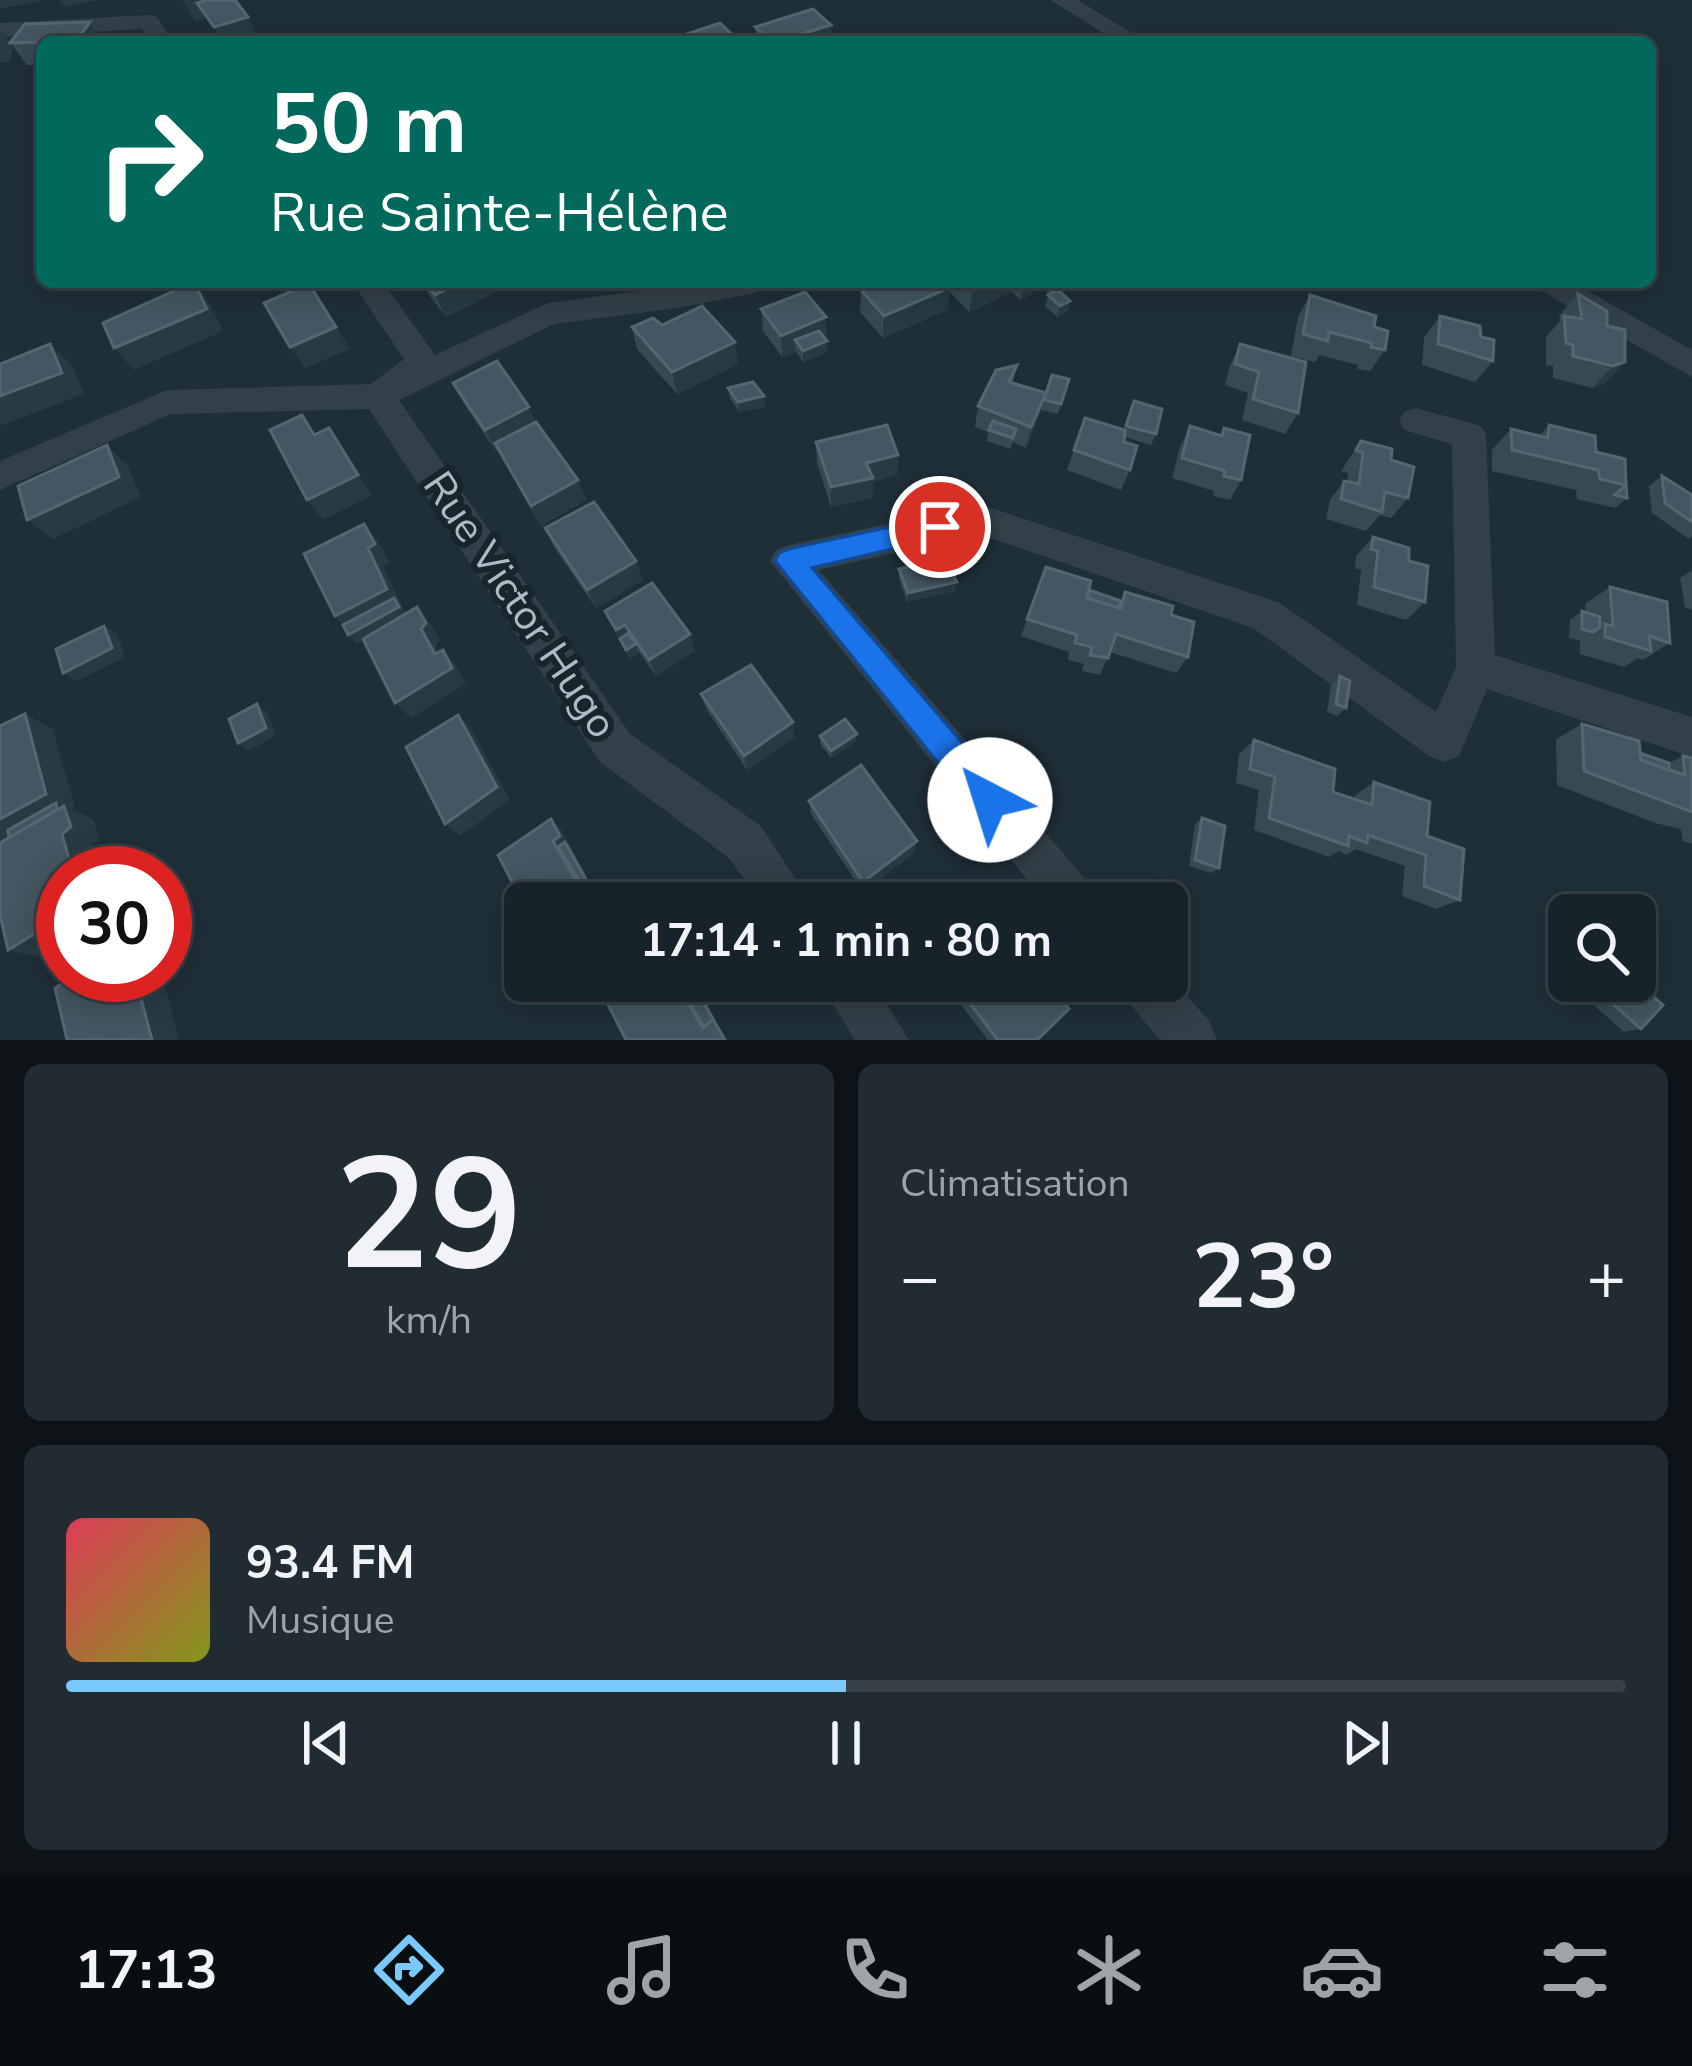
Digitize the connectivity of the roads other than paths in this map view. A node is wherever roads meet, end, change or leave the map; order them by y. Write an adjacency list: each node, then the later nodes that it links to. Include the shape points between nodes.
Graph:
1 (1062, 0): 4 (street)
2 (0, 30): 3 (street, via 149,22)
3 (157, 36)
4 (1124, 36)
5 (371, 288): 9 (street, via 423,362)
6 (729, 288): 9 (street, via 548,314)
7 (1560, 288): 8 (street)
8 (1692, 365)
9 (378, 396): 11 (street, via 167,402); 14 (street, Rue Victor Hugo, via 615,748 745,842)
10 (1416, 421): 12 (street, via 1469,435)
11 (0, 476)
12 (1476, 667): 13 (street); 15 (street, via 1444,742 1266,615 979,519 789,561)
13 (1692, 737)
14 (773, 882)
15 (1058, 882)
16 (858, 1002): 18 (street)
17 (1160, 1002): 19 (street)
18 (884, 1040)
19 (1192, 1040)

